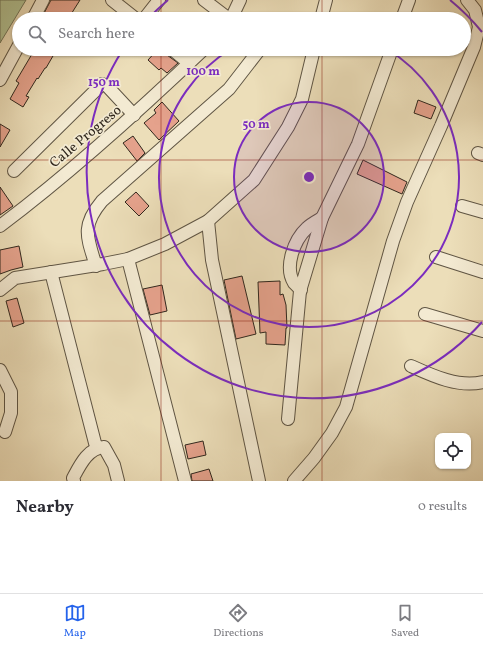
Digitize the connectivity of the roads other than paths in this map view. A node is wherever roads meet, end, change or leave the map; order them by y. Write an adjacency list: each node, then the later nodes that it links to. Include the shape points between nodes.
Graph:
1 (43, 0): 9 (street)
2 (112, 0): 10 (street)
3 (158, 0): 11 (street)
4 (204, 0): 12 (street)
5 (240, 0): 13 (street)
6 (326, 0): 14 (street)
7 (409, 0): 15 (street)
8 (467, 0): 16 (street, via 475,10 480,27)
9 (37, 12)
10 (127, 12)
11 (149, 12)
12 (220, 12)
13 (234, 12)
14 (323, 12)
15 (405, 12)
16 (471, 54)
17 (13, 56): 25 (street)
18 (180, 56): 24 (street)
19 (196, 56): 24 (street, Calle Progreso)
20 (255, 56): 35 (street, via 229,89 92,212 88,224 88,238)
21 (312, 56): 31 (street, via 302,99 288,127 254,180)
22 (389, 56): 30 (street, via 358,144)
23 (470, 56): 52 (street, via 407,202 393,241 346,406 332,433)
24 (189, 63): 26 (street, Calle Progreso)
25 (0, 80)
26 (134, 115): 27 (street, via 107,86 102,84); 32 (street, Calle Progreso, via 35,200)
27 (14, 171)
28 (462, 206): 29 (street)
29 (483, 212)
30 (322, 218): 39 (street); 39 (street, via 307,228 297,240 293,252 291,274 294,283)
31 (208, 221): 33 (street, via 165,244); 51 (street, via 212,260)
32 (0, 226)
33 (128, 258): 35 (street); 50 (street)
34 (436, 258): 37 (street)
35 (96, 266): 36 (street)
36 (51, 272): 38 (street, via 15,278); 47 (street)
37 (483, 272)
38 (0, 290)
39 (301, 290): 45 (street)
40 (425, 314): 41 (street)
41 (483, 331)
42 (411, 366): 44 (street, via 449,380 474,384)
43 (0, 370): 46 (street, via 11,392 11,413)
44 (483, 382)
45 (288, 419)
46 (5, 432)
47 (97, 447): 48 (street, via 88,454); 49 (street, via 104,447 106,450 114,464)
48 (73, 481)
49 (118, 481)
50 (185, 481)
51 (259, 481)
52 (294, 481)

